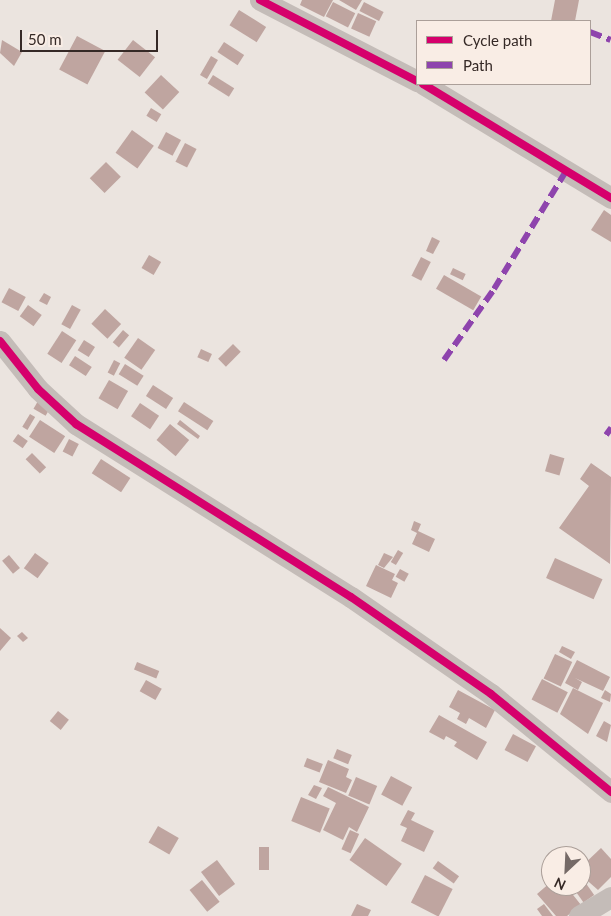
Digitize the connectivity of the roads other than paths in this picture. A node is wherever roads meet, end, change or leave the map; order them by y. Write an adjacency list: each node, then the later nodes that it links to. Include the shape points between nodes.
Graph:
1 (260, 0): 2 (street)
2 (416, 80)
3 (425, 85): 4 (street)
4 (611, 198)
5 (0, 341): 6 (street, via 38,389 76,424 351,597 491,694)
6 (611, 792)
7 (611, 897): 8 (street)
8 (579, 916)

